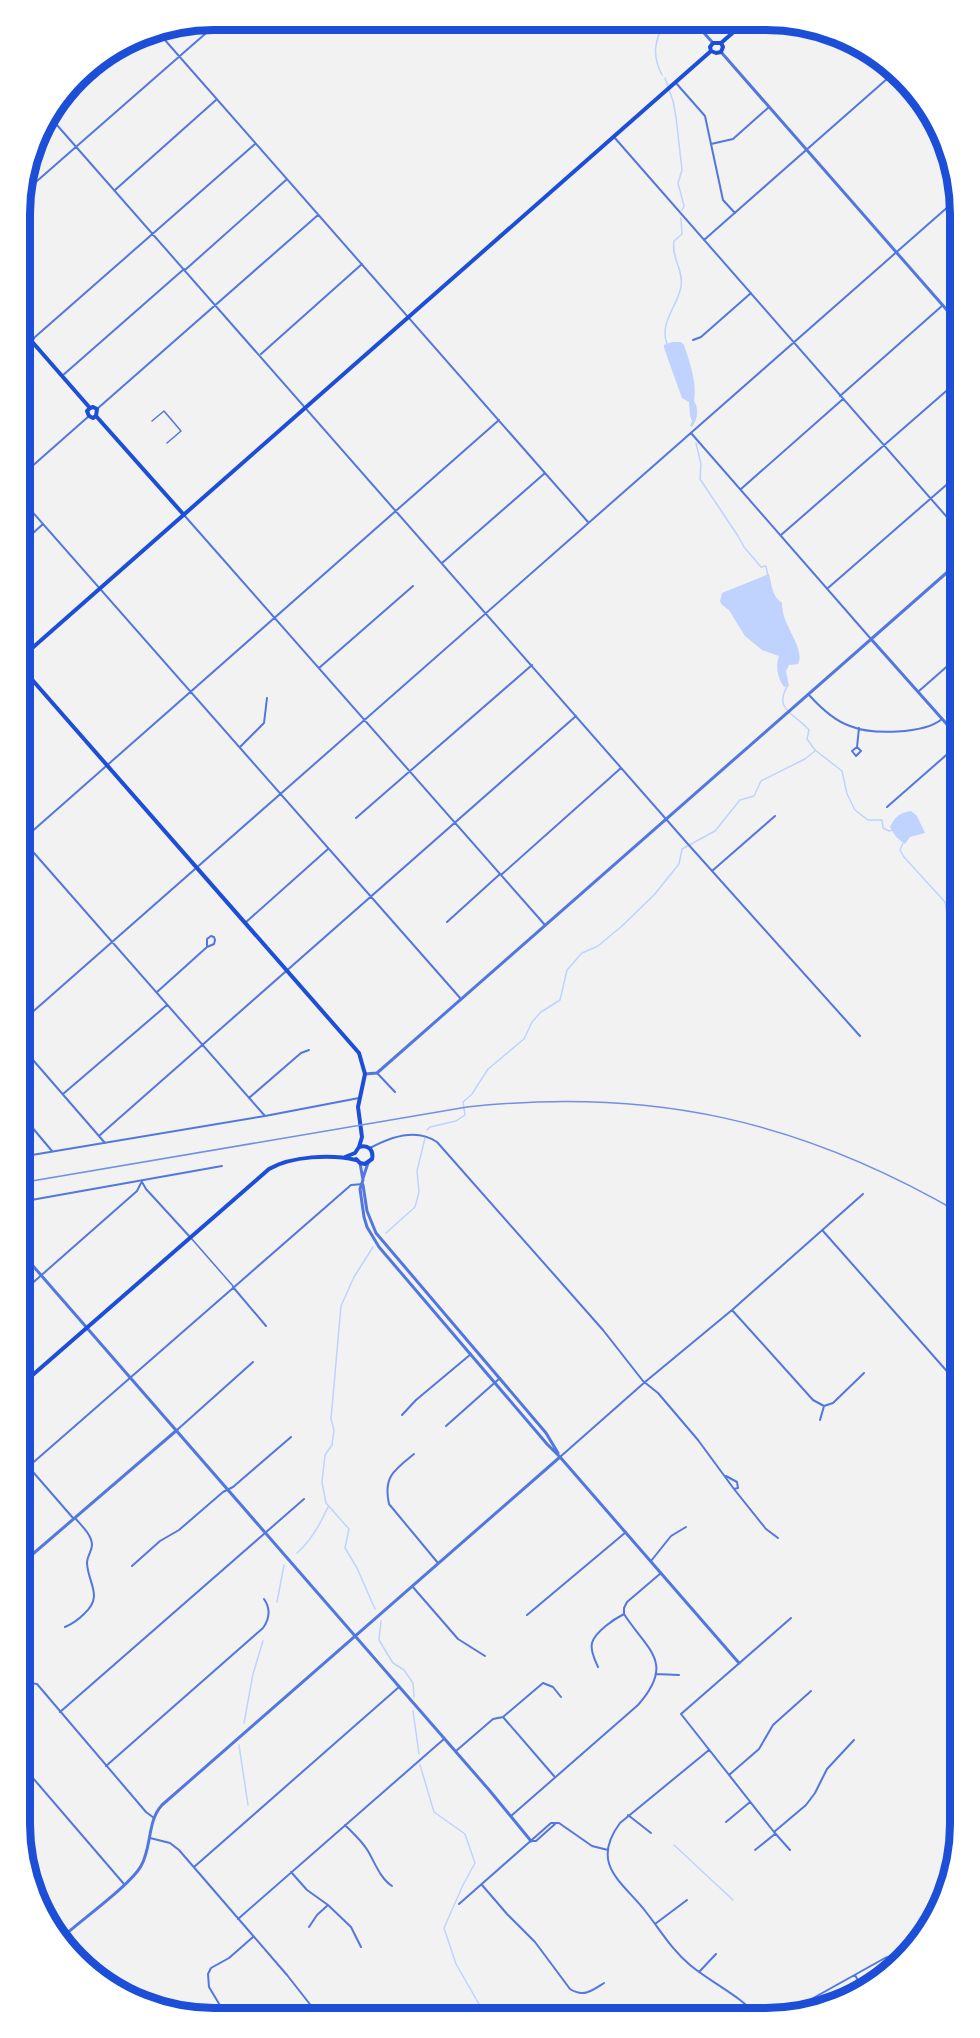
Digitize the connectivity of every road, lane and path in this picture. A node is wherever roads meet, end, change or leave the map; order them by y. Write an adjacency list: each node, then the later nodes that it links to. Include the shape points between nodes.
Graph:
1 (209, 30): 9 (street)
2 (702, 30): 5 (street)
3 (736, 30): 6 (main road)
4 (163, 38): 9 (street)
5 (713, 42): 6 (main road); 7 (main road)
6 (721, 43): 8 (main road)
7 (711, 51): 8 (main road); 11 (main road)
8 (721, 52): 13 (street)
9 (178, 57): 12 (street); 18 (street)
10 (889, 78): 19 (street)
11 (676, 83): 15 (main road); 17 (street, via 705,116)
12 (217, 99): 16 (street); 22 (street)
13 (769, 107): 17 (street, via 733,139); 19 (street)
14 (55, 123): 18 (street)
15 (614, 137): 27 (street); 35 (main road)
16 (256, 143): 20 (street); 26 (street)
17 (711, 144): 24 (street, via 723,200)
18 (76, 147): 21 (street); 22 (street)
19 (807, 150): 24 (street); 28 (street)
20 (287, 179): 25 (street); 30 (street)
21 (33, 185)
22 (115, 190): 26 (street)
23 (949, 206): 28 (street)
24 (735, 213): 27 (street)
25 (318, 215): 29 (street); 32 (street)
26 (153, 234): 30 (street); 37 (street)
27 (704, 240): 31 (street)
28 (896, 252): 33 (street); 38 (street)
29 (362, 264): 35 (street); 39 (street)
30 (185, 269): 32 (street); 40 (street)
31 (751, 293): 36 (street); 38 (street)
32 (216, 305): 39 (street); 45 (street)
33 (943, 305): 34 (street); 42 (street)
34 (950, 313)
35 (409, 317): 44 (main road); 48 (street)
36 (693, 340)
37 (32, 342): 40 (main road)
38 (794, 343): 42 (street); 50 (street)
39 (260, 355): 44 (street)
40 (62, 376): 43 (main road)
41 (950, 388): 52 (street)
42 (842, 397): 52 (street); 56 (street)
43 (90, 408): 45 (main road); 46 (main road)
44 (306, 408): 59 (street); 60 (main road)
45 (97, 409): 47 (main road)
46 (89, 416): 47 (main road); 53 (street)
47 (96, 416): 60 (main road)
48 (499, 420): 54 (street); 59 (street)
49 (152, 421): 51 (lane, via 164,411 181,431)
50 (691, 433): 56 (street); 62 (street)
51 (166, 444)
52 (884, 446): 57 (street); 64 (street)
53 (30, 468)
54 (545, 473): 62 (street); 66 (street)
55 (950, 481): 57 (street)
56 (741, 489): 64 (street)
57 (931, 499): 61 (street); 69 (street)
58 (30, 509): 63 (street)
59 (396, 511): 66 (street); 72 (street)
60 (184, 515): 70 (main road); 72 (street)
61 (950, 521)
62 (589, 523): 71 (street)
63 (43, 524): 65 (street); 70 (street)
64 (782, 535): 69 (street)
65 (30, 536)
66 (442, 563): 71 (street)
67 (950, 570): 73 (street)
68 (413, 586): 77 (street)
69 (828, 588): 73 (street)
70 (100, 589): 74 (main road); 79 (street)
71 (486, 613): 76 (street); 85 (street)
72 (275, 617): 77 (street); 79 (street)
73 (871, 639): 80 (street); 81 (street)
74 (30, 649)
75 (950, 664): 80 (street)
76 (532, 665): 83 (street); 93 (street)
77 (319, 668): 85 (street)
78 (30, 677): 91 (main road)
79 (190, 691): 88 (street); 91 (street)
80 (919, 692): 84 (street)
81 (809, 695): 86 (street, via 838,719); 98 (street)
82 (267, 698): 88 (street, via 264,723)
83 (576, 716): 92 (street); 99 (street)
84 (942, 718): 86 (street, via 922,728 887,732); 87 (street)
85 (364, 720): 93 (street); 94 (street)
86 (860, 728): 89 (street)
87 (950, 728)
88 (240, 747): 94 (street)
89 (857, 747)
90 (950, 750): 95 (street)
91 (106, 766): 100 (street); 103 (main road)
92 (621, 768): 98 (street); 105 (street)
93 (410, 772): 97 (street); 99 (street)
94 (281, 794): 101 (street); 103 (street)
95 (887, 807)
96 (775, 816): 104 (street)
97 (356, 818)
98 (667, 819): 104 (street); 109 (street)
99 (455, 823): 105 (street); 106 (street)
100 (30, 832)
101 (329, 849): 106 (street); 108 (street)
102 (30, 850): 110 (street)
103 (197, 868): 108 (main road); 110 (street)
104 (712, 871): 117 (street)
105 (500, 874): 107 (street); 109 (street)
106 (371, 897): 112 (street); 114 (street)
107 (447, 922)
108 (245, 923): 112 (main road)
109 (545, 926): 114 (street)
110 (112, 942): 113 (street); 116 (street)
111 (207, 947): 113 (street)
112 (287, 971): 118 (street); 122 (main road, via 359,1053)
113 (157, 993): 115 (street)
114 (461, 1000): 121 (street)
115 (167, 1005): 118 (street); 124 (street)
116 (30, 1014)
117 (860, 1036)
118 (203, 1046): 125 (street); 130 (street)
119 (309, 1050): 125 (street)
120 (30, 1056): 124 (street)
121 (377, 1073): 122 (street); 123 (street)
122 (365, 1074): 126 (main road)
123 (395, 1092)
124 (63, 1094): 130 (street)
125 (249, 1098): 127 (street)
126 (359, 1098): 127 (street); 129 (main road)
127 (265, 1116): 131 (street)
128 (30, 1125): 134 (street)
129 (361, 1134): 132 (main road); 133 (main road)
130 (100, 1135): 131 (street)
131 (105, 1143): 134 (street)
132 (359, 1147): 133 (main road); 135 (main road)
133 (369, 1147): 139 (main road, via 373,1156); 161 (street, via 419,1134 437,1142)
134 (52, 1151): 136 (street)
135 (355, 1153): 137 (main road); 138 (main road)
136 (30, 1155)
137 (345, 1157): 138 (main road); 146 (main road, via 277,1164)
138 (358, 1161): 139 (main road); 142 (street)
139 (368, 1163): 142 (street)
140 (222, 1166): 141 (street)
141 (142, 1182): 144 (street); 146 (street); 148 (street, via 137,1191)
142 (363, 1182): 150 (street, via 351,1185); 154 (street, via 360,1189 364,1217 379,1247); 160 (street, via 367,1211 376,1233)
143 (863, 1194): 145 (street)
144 (30, 1200)
145 (822, 1230): 151 (street); 157 (street)
146 (190, 1237): 150 (lane); 153 (main road)
147 (30, 1263): 148 (street)
148 (41, 1276): 149 (street); 153 (street)
149 (30, 1285)
150 (233, 1287): 152 (street); 159 (street)
151 (732, 1310): 161 (street); 163 (street, via 813,1400)
152 (266, 1326)
153 (87, 1328): 158 (main road); 159 (street)
154 (471, 1354): 162 (street); 164 (street)
155 (253, 1362): 167 (street)
156 (864, 1373): 163 (street, via 833,1403)
157 (950, 1375)
158 (30, 1377)
159 (130, 1377): 167 (street); 171 (street)
160 (500, 1378): 162 (street); 170 (street, via 546,1433)
161 (645, 1382): 170 (street); 173 (street)
162 (495, 1383): 166 (street); 170 (street)
163 (824, 1406): 165 (street)
164 (402, 1415)
165 (820, 1420)
166 (446, 1426)
167 (177, 1430): 174 (street); 177 (street)
168 (291, 1437): 174 (street)
169 (414, 1454): 184 (street, via 390,1475 389,1504)
170 (560, 1457): 179 (street); 184 (street)
171 (30, 1465)
172 (30, 1469): 177 (street)
173 (726, 1476): 175 (street); 175 (street, via 739,1485)
174 (228, 1489): 180 (street); 185 (street)
175 (734, 1489): 181 (street)
176 (304, 1499): 180 (street)
177 (74, 1518): 182 (street); 192 (street, via 89,1535 92,1546 87,1563 94,1597 92,1606)
178 (686, 1527): 183 (street, via 671,1536)
179 (626, 1532): 183 (street); 190 (street)
180 (265, 1533): 193 (street); 203 (street)
181 (778, 1538)
182 (30, 1556)
183 (651, 1561): 186 (street)
184 (438, 1563): 187 (street)
185 (132, 1566)
186 (661, 1573): 189 (street, via 627,1602); 195 (street)
187 (412, 1586): 193 (street); 194 (street, via 462,1642)
188 (264, 1599): 209 (street, via 269,1612 263,1628)
189 (624, 1614): 196 (street, via 592,1642); 197 (street, via 651,1648)
190 (527, 1615)
191 (791, 1618): 195 (street)
192 (64, 1627)
193 (355, 1636): 200 (street); 216 (street, via 162,1805)
194 (485, 1656)
195 (739, 1663): 207 (street, via 681,1714)
196 (598, 1667)
197 (656, 1674): 198 (street); 212 (street, via 638,1705)
198 (680, 1674)
199 (30, 1684): 203 (street)
200 (399, 1687): 205 (street); 226 (street)
201 (811, 1691): 210 (street, via 773,1725 759,1749)
202 (561, 1697): 204 (street, via 543,1683)
203 (60, 1712): 209 (street)
204 (503, 1717): 208 (street, via 493,1719); 212 (street)
205 (444, 1739): 208 (street); 218 (street)
206 (854, 1740): 220 (street, via 828,1769 806,1805)
207 (709, 1750): 210 (street); 214 (street)
208 (456, 1751): 215 (street)
209 (106, 1766): 216 (street)
210 (729, 1774): 213 (street)
211 (30, 1775): 228 (street)
212 (555, 1777): 215 (street)
213 (750, 1802): 217 (street); 220 (street)
214 (628, 1815): 219 (street); 223 (street, via 614,1830)
215 (510, 1816): 222 (street)
216 (154, 1818): 221 (street)
217 (726, 1822)
218 (345, 1825): 227 (street); 230 (street)
219 (651, 1833)
220 (774, 1833): 224 (street); 225 (street)
221 (150, 1838): 226 (street, via 170,1843); 228 (street, via 142,1864)
222 (531, 1841): 223 (street, via 556,1823 592,1846); 229 (street)
223 (608, 1850): 235 (street, via 617,1881)
224 (755, 1850)
225 (790, 1850)
226 (194, 1866): 234 (street)
227 (291, 1872): 233 (street); 234 (street)
228 (124, 1884): 237 (street)
229 (482, 1885): 232 (street); 245 (street, via 535,1942 570,1989 585,1993)
230 (392, 1886)
231 (687, 1900): 235 (street)
232 (459, 1904)
233 (328, 1905): 236 (street); 239 (street, via 351,1927)
234 (238, 1919): 238 (street)
235 (655, 1924): 242 (street, via 668,1943)
236 (309, 1927)
237 (66, 1934)
238 (254, 1938): 247 (street, via 208,1974 209,1987); 248 (street)
239 (362, 1947)
240 (716, 1954): 242 (street)
241 (895, 1955): 243 (street)
242 (699, 1972): 249 (street)
243 (855, 1975): 244 (street); 246 (street)
244 (859, 1982)
245 (604, 1983)
246 (803, 2004)
247 (222, 2008)
248 (313, 2008)
249 (748, 2008)

